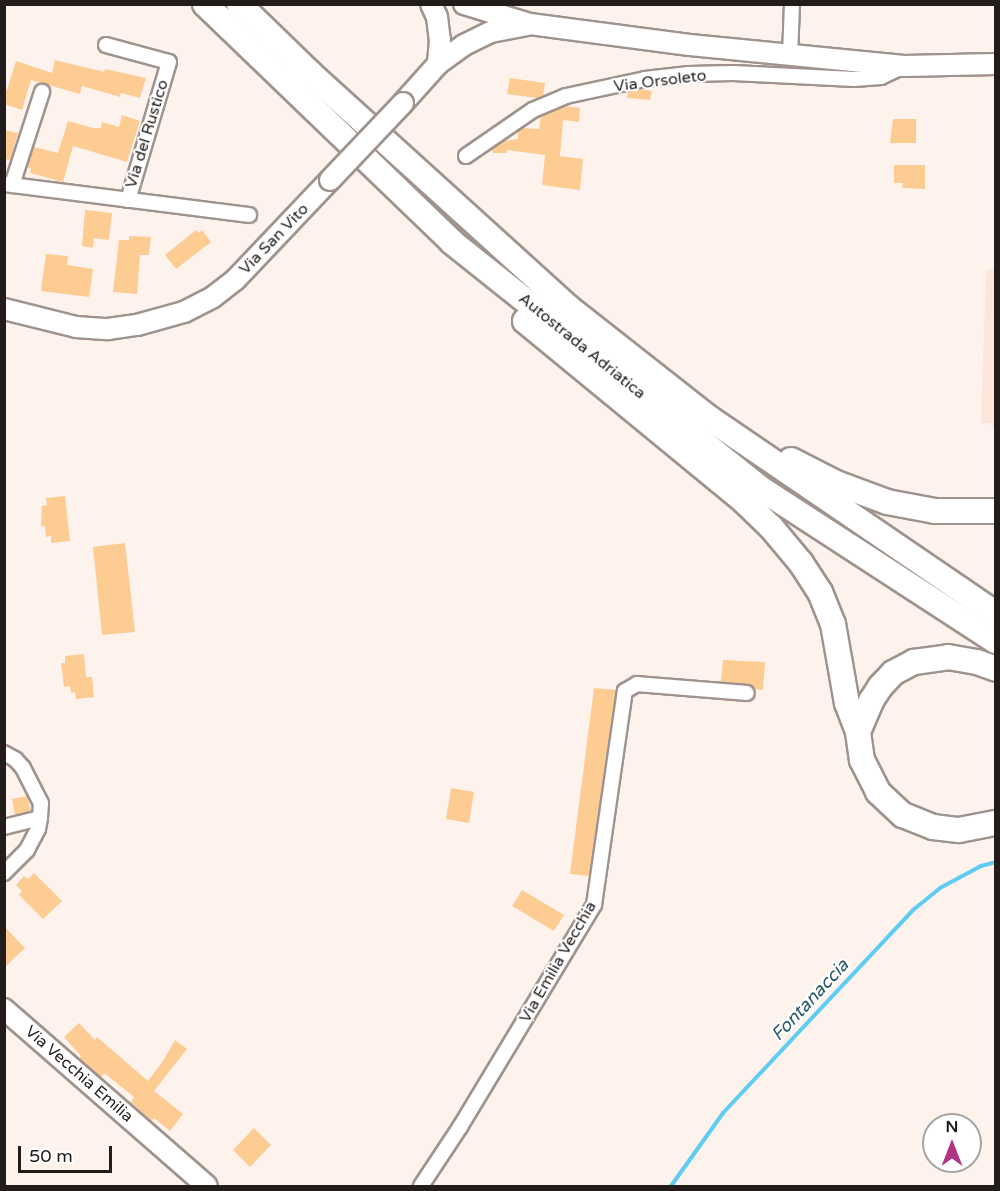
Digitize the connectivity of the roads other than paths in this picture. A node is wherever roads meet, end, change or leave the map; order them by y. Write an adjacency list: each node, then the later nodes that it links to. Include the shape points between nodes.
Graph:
1 (205, 4): 17 (highway, Autostrada Adriatica)
2 (239, 4): 19 (highway, Autostrada Adriatica, via 568,307)
3 (431, 4): 9 (street, via 440,40)
4 (464, 4): 6 (street, Via Orsoleto)
5 (792, 4): 8 (street)
6 (530, 24): 8 (street, Via Orsoleto); 9 (street, Via Orsoleto, via 491,32)
7 (106, 45): 15 (street, Via del Rustico, via 169,62)
8 (790, 56): 11 (street, Via Orsoleto)
9 (438, 64): 18 (street, Via San Vito, bridge, via 235,280 213,297 184,312 108,329 76,327)
10 (996, 64): 11 (street, Via Orsoleto)
11 (904, 66): 13 (street, Via Orsoleto, via 881,77 854,79 733,73 645,79 566,96 533,110)
12 (42, 92): 14 (street, Via del Rustico)
13 (466, 156)
14 (8, 185): 15 (street, Via del Rustico)
15 (128, 200): 16 (street, Via del Rustico)
16 (249, 215)
17 (452, 242): 22 (highway, Autostrada Adriatica, via 760,488); 25 (highway, via 489,291 745,502 787,545 811,577 829,612 847,703)
18 (4, 309)
19 (709, 418): 20 (highway, via 873,498 935,511); 21 (highway, Autostrada Adriatica)
20 (996, 511)
21 (996, 614)
22 (996, 641)
23 (996, 669): 25 (highway, via 948,657 914,662 880,687)
24 (747, 693): 33 (street, Via Emilia Vecchia, via 637,684 625,692 594,905)
25 (858, 732): 28 (highway, via 867,774 878,792 903,815 947,830)
26 (4, 753): 27 (street, via 23,768 41,803)
27 (40, 818): 29 (street); 30 (street, via 27,850)
28 (996, 823)
29 (4, 827)
30 (4, 873)
31 (4, 1009): 32 (street, Via Vecchia Emilia)
32 (207, 1186)
33 (421, 1186)

